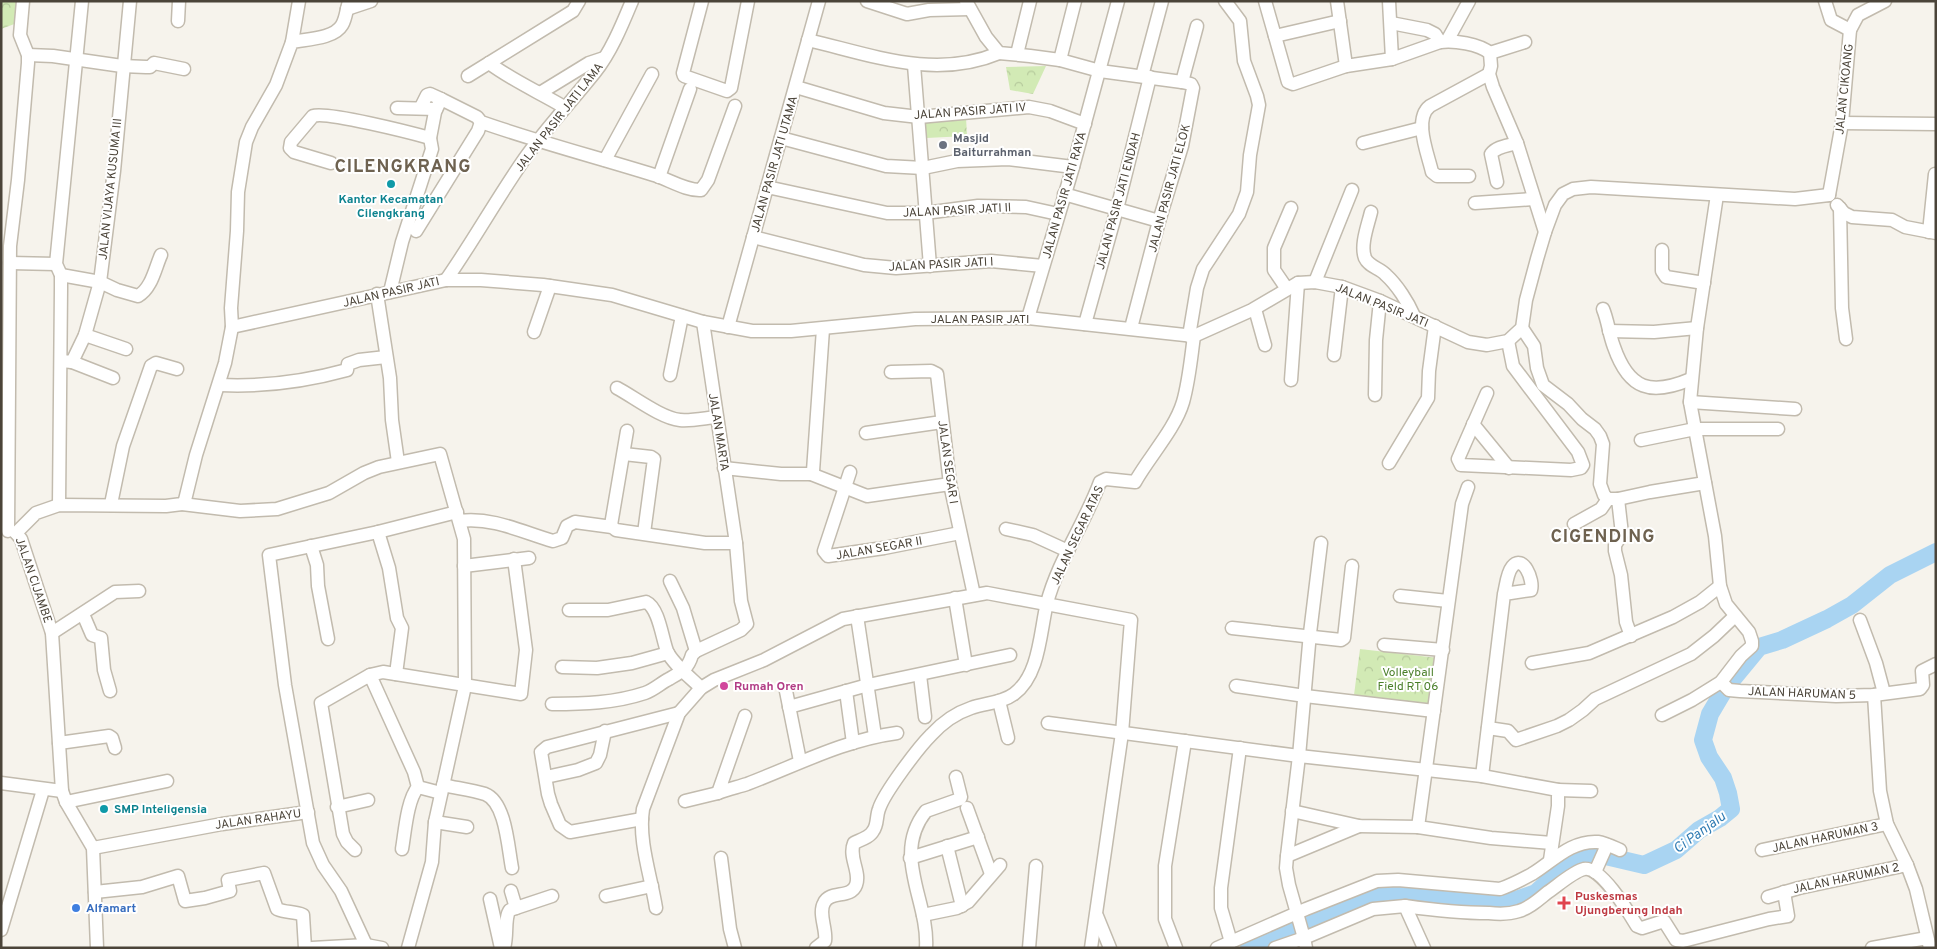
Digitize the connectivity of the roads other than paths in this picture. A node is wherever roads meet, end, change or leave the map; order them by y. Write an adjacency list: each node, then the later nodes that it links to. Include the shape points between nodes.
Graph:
1 (23, 1): 39 (street, via 20,35)
2 (82, 1): 41 (street)
3 (130, 1): 47 (street, JALAN VIJAYA KUSUMA III)
4 (179, 1): 27 (street)
5 (299, 1): 35 (street)
6 (371, 1): 24 (street)
7 (579, 1): 45 (street, via 573,12)
8 (632, 1): 42 (street, JALAN PASIR JATI LAMA)
9 (702, 1): 10 (street, via 683,73 727,91 731,88)
10 (748, 1)
11 (820, 1): 33 (street, JALAN PASIR JATI UTAMA)
12 (1075, 1): 44 (street)
13 (1118, 1): 50 (street, JALAN PASIR JATI RAYA)
14 (1162, 1): 54 (street, JALAN PASIR JATI ENDAH)
15 (1225, 1): 133 (street, via 1240,22 1244,61 1259,105 1247,192 1239,214 1203,269 1197,288)
16 (1265, 1): 32 (street)
17 (1337, 1): 28 (street)
18 (1389, 1): 29 (street)
19 (1469, 1): 34 (street)
20 (1825, 1): 31 (street, via 1831,20)
21 (1885, 1): 31 (street, JALAN CIKOANG, via 1858,15)
22 (875, 2): 26 (street, via 907,14)
23 (1028, 2): 40 (street)
24 (348, 5): 35 (street, via 339,30)
25 (968, 5): 26 (street); 37 (street)
26 (929, 6)
27 (178, 20)
28 (1340, 21): 32 (street); 48 (street)
29 (1391, 23): 34 (street, via 1427,30); 43 (street)
30 (1197, 26): 55 (street)
31 (1850, 30): 65 (street, JALAN CIKOANG)
32 (1275, 36): 48 (street, via 1288,82 1293,84)
33 (808, 40): 46 (street); 56 (street, JALAN PASIR JATI UTAMA)
34 (1443, 41): 38 (street, via 1485,49); 43 (street)
35 (292, 42): 124 (street, via 276,85 252,127 241,163 231,299)
36 (1525, 42): 38 (street)
37 (999, 53): 40 (street); 46 (street, via 981,60 947,65)
38 (1490, 53): 52 (street, via 1492,66)
39 (28, 54): 41 (street); 102 (street)
40 (1017, 54): 44 (street)
41 (76, 58): 47 (street); 105 (street)
42 (604, 58): 58 (street, via 589,63); 61 (street, JALAN PASIR JATI LAMA)
43 (1392, 59): 48 (street)
44 (1060, 60): 50 (street)
45 (489, 64): 53 (street); 58 (street)
46 (914, 65): 63 (street)
47 (122, 66): 49 (street, via 148,67 154,62); 107 (street, JALAN VIJAYA KUSUMA III, via 114,170)
48 (1346, 66)
49 (184, 69)
50 (1100, 71): 54 (street); 66 (street, JALAN PASIR JATI RAYA)
51 (652, 74): 74 (street)
52 (1489, 74): 68 (street, via 1424,111); 73 (street)
53 (468, 76)
54 (1146, 76): 55 (street); 91 (street, JALAN PASIR JATI ENDAH)
55 (1182, 82): 95 (street, JALAN PASIR JATI ELOK, via 1191,84 1193,91 1182,146)
56 (796, 87): 63 (street, JALAN PASIR JATI IV, via 884,113); 70 (street, JALAN PASIR JATI UTAMA)
57 (690, 89): 79 (street)
58 (540, 93): 61 (street)
59 (438, 104): 62 (street, via 430,94 421,107); 64 (street, via 477,116); 69 (street)
60 (735, 106): 79 (street, via 708,180 701,190)
61 (564, 107): 71 (street, JALAN PASIR JATI LAMA)
62 (397, 108)
63 (919, 116): 66 (street, JALAN PASIR JATI IV, via 1029,107 1050,110); 77 (street)
64 (480, 122): 71 (street); 96 (street, via 478,131)
65 (1842, 123): 67 (street); 86 (street, JALAN CIKOANG)
66 (1085, 124): 76 (street, JALAN PASIR JATI RAYA)
67 (1936, 124)
68 (1422, 128): 72 (street); 80 (street, via 1432,172 1437,176)
69 (430, 138): 75 (street, via 317,114 310,118 290,148); 113 (street, via 432,149 402,242)
70 (781, 138): 77 (street, via 886,166); 82 (street, JALAN PASIR JATI UTAMA)
71 (538, 142): 74 (street); 106 (street, JALAN PASIR JATI LAMA)
72 (1363, 143)
73 (1517, 143): 81 (street, via 1492,151); 87 (street)
74 (604, 160): 79 (street)
75 (331, 163)
76 (1073, 167): 77 (street, via 1008,159 957,161); 84 (street, JALAN PASIR JATI RAYA)
77 (923, 168): 93 (street)
78 (1935, 174): 98 (street)
79 (659, 176)
80 (1469, 176)
81 (1496, 182)
82 (767, 187): 93 (street, JALAN PASIR JATI II, via 887,212); 99 (street, JALAN PASIR JATI UTAMA)
83 (1352, 190): 108 (street)
84 (1064, 194): 91 (street); 94 (street, JALAN PASIR JATI RAYA)
85 (1717, 195): 86 (street, via 1795,199); 97 (street, via 1591,187 1574,189 1563,194); 109 (street)
86 (1829, 195): 90 (street)
87 (1533, 199): 88 (street); 97 (street)
88 (1476, 203)
89 (1291, 208): 111 (street, via 1274,248 1274,270)
90 (1840, 208): 98 (street, via 1852,217 1892,220 1905,227); 134 (street, via 1842,308)
91 (1117, 209): 95 (street); 122 (street, JALAN PASIR JATI ENDAH)
92 (1371, 212): 119 (street, via 1364,244 1365,257 1388,277)
93 (925, 213): 94 (street, JALAN PASIR JATI II, via 978,206 1026,206); 103 (street)
94 (1058, 214): 104 (street, JALAN PASIR JATI RAYA)
95 (1159, 221): 126 (street, JALAN PASIR JATI ELOK)
96 (416, 231)
97 (1545, 232): 127 (street, via 1526,300)
98 (1933, 233)
99 (753, 237): 103 (street, JALAN PASIR JATI I, via 864,265 896,268); 125 (street, JALAN PASIR JATI UTAMA)
100 (1662, 250): 109 (street, via 1662,271 1666,277)
101 (161, 255): 107 (street, via 149,284 138,296)
102 (10, 263): 105 (street); 180 (street)
103 (930, 266): 104 (street, JALAN PASIR JATI I, via 991,261)
104 (1043, 266): 120 (street, JALAN PASIR JATI RAYA)
105 (58, 269): 107 (street); 140 (street)
106 (446, 280): 110 (street, JALAN PASIR JATI); 113 (street, JALAN PASIR JATI)
107 (100, 282): 132 (street, JALAN VIJAYA KUSUMA III)
108 (1315, 282): 111 (street, JALAN PASIR JATI); 112 (street, JALAN PASIR JATI)
109 (1704, 283): 128 (street)
110 (550, 286): 118 (street, JALAN PASIR JATI, via 612,295); 131 (street)
111 (1293, 286): 116 (street, JALAN PASIR JATI); 146 (street)
112 (1342, 287): 115 (street, JALAN PASIR JATI); 138 (street)
113 (390, 292): 114 (street, JALAN PASIR JATI)
114 (377, 294): 124 (street, JALAN PASIR JATI); 139 (street)
115 (1380, 302): 119 (street, JALAN PASIR JATI); 150 (street)
116 (1255, 309): 133 (street, JALAN PASIR JATI); 136 (street)
117 (1603, 309): 130 (street)
118 (682, 316): 121 (street, JALAN PASIR JATI); 143 (street)
119 (1414, 316): 123 (street, JALAN PASIR JATI)
120 (1028, 318): 122 (street, JALAN PASIR JATI); 129 (street, JALAN PASIR JATI, via 915,319)
121 (703, 322): 125 (street, JALAN PASIR JATI); 153 (street, JALAN MARTA)
122 (1085, 324): 126 (street, JALAN PASIR JATI)
123 (1435, 326): 135 (street, JALAN PASIR JATI, via 1468,342 1487,345); 163 (street, via 1428,398)
124 (232, 327): 147 (street)
125 (728, 327): 129 (street, JALAN PASIR JATI, via 752,331)
126 (1130, 328): 133 (street, JALAN PASIR JATI)
127 (1522, 328): 135 (street); 172 (street, via 1534,346 1543,385 1568,404 1600,436 1603,444 1600,484 1604,495)
128 (1697, 328): 130 (street, via 1654,332); 145 (street)
129 (823, 329): 167 (street, via 814,471)
130 (1609, 331): 145 (street, via 1623,366 1641,386 1661,387)
131 (534, 332)
132 (84, 335): 137 (street); 140 (street, JALAN VIJAYA KUSUMA III)
133 (1192, 336): 187 (street, JALAN SEGAR ATAS, via 1191,363 1182,403 1166,434 1135,482 1106,479 1100,482)
134 (1846, 339)
135 (1508, 341): 165 (street, via 1514,366 1578,452 1583,465 1572,470)
136 (1265, 345)
137 (126, 349)
138 (1334, 355)
139 (386, 357): 147 (street, via 359,360 348,364 348,370 304,380); 162 (street)
140 (67, 361): 144 (street); 175 (street)
141 (177, 369): 173 (street, via 156,363 151,366 123,446)
142 (891, 372): 154 (street, JALAN SEGAR I, via 931,370 937,374)
143 (670, 375)
144 (113, 378)
145 (1692, 379): 151 (street)
146 (1291, 380)
147 (220, 385): 174 (street)
148 (617, 388): 153 (street, via 674,418)
149 (1487, 393): 155 (street)
150 (1375, 395)
151 (1690, 402): 152 (street); 156 (street)
152 (1795, 409)
153 (716, 417): 164 (street, JALAN MARTA)
154 (942, 422): 159 (street); 169 (street, JALAN SEGAR I)
155 (1473, 424): 165 (street); 165 (street, via 1459,463 1462,466)
156 (1695, 429): 157 (street); 160 (street); 168 (street)
157 (1778, 429)
158 (627, 430): 161 (street)
159 (866, 433)
160 (1641, 440)
161 (624, 454): 178 (street); 182 (street, via 654,459)
162 (398, 462): 174 (street, JALAN CIJAMBE, via 364,473 329,493 277,509 240,511); 176 (street, JALAN CIJAMBE, via 440,454)
163 (1389, 463)
164 (724, 468): 167 (street); 184 (street, JALAN MARTA)
165 (1509, 468)
166 (850, 472): 171 (street, JALAN SEGAR II)
167 (811, 474): 171 (street)
168 (1705, 483): 172 (street); 193 (street)
169 (950, 484): 171 (street, via 867,496); 183 (street, JALAN SEGAR I)
170 (1468, 487): 199 (street, via 1462,504)
171 (845, 488): 183 (street, JALAN SEGAR II, via 824,551 828,556)
172 (1613, 499): 177 (street); 209 (street, via 1622,534 1614,545 1614,551)
173 (111, 504): 174 (street, JALAN CIJAMBE); 175 (street, JALAN CIJAMBE)
174 (182, 504)
175 (59, 505): 180 (street, JALAN CIJAMBE, via 36,513)
176 (458, 516): 178 (street, via 560,539 567,526 575,522); 181 (street); 190 (street, via 464,539)
177 (1574, 524)
178 (612, 527): 182 (street)
179 (1006, 529): 187 (street, via 1033,535)
180 (8, 531): 207 (street, JALAN CIJAMBE, via 21,540)
181 (378, 532): 186 (street); 221 (street, via 402,628)
182 (644, 533): 184 (street, via 705,543)
183 (960, 533): 196 (street, JALAN SEGAR I)
184 (736, 543): 213 (street, JALAN MARTA, via 741,602 747,624 742,630)
185 (1321, 543): 208 (street)
186 (311, 546): 210 (street); 274 (street, via 269,555 285,685)
187 (1068, 551): 200 (street, JALAN SEGAR ATAS)
188 (529, 558): 189 (street)
189 (514, 559): 190 (street); 226 (street, via 526,650 522,692 519,695)
190 (464, 566): 226 (street)
191 (1352, 566): 208 (street, via 1344,638)
192 (670, 582): 213 (street, via 683,608)
193 (1720, 586): 204 (street, via 1726,604); 209 (street, via 1700,602)
194 (139, 591): 202 (street, via 118,591)
195 (1504, 594): 243 (street)
196 (974, 595): 198 (street); 200 (street, via 986,593)
197 (1400, 596): 199 (street)
198 (955, 598): 203 (street); 218 (street)
199 (1448, 601): 212 (street)
200 (1047, 603): 234 (street, JALAN SEGAR ATAS, via 1039,649 1028,678 1015,694); 246 (street, via 1131,620)
201 (568, 610): 214 (street, via 608,610 646,602 660,624)
202 (83, 614): 207 (street); 230 (street, via 92,635 102,638 104,670)
203 (857, 616): 224 (street); 228 (street, via 843,619)
204 (1735, 616): 225 (street, via 1749,632 1752,646 1741,656); 243 (street, via 1691,654 1596,698 1557,726 1516,740 1508,731)
205 (1860, 620): 232 (street, via 1876,663)
206 (1232, 628): 208 (street)
207 (52, 633): 250 (street, JALAN CIJAMBE)
208 (1310, 635): 233 (street)
209 (1630, 636): 216 (street, via 1586,654)
210 (328, 639)
211 (1384, 645): 212 (street)
212 (1443, 650): 237 (street)
213 (696, 651): 220 (street)
214 (668, 653): 219 (street, via 632,663); 220 (street)
215 (1010, 655): 218 (street)
216 (1532, 663)
217 (1936, 664): 232 (street, JALAN HARUMAN 5, via 1922,671 1923,688)
218 (966, 665): 223 (street)
219 (562, 667)
220 (684, 671): 228 (street); 235 (street, via 647,692 615,700)
221 (396, 674): 222 (street); 226 (street)
222 (370, 675): 262 (street); 271 (street, via 320,704)
223 (920, 675): 224 (street); 241 (street)
224 (868, 685): 231 (street); 247 (street)
225 (1724, 685): 232 (street, JALAN HARUMAN 5, via 1836,696); 240 (street)
226 (465, 686): 263 (street)
227 (1236, 686): 233 (street)
228 (701, 688): 238 (street)
229 (786, 690): 236 (street)
230 (110, 691)
231 (846, 691): 236 (street); 251 (street)
232 (1879, 694): 277 (street, via 1880,792)
233 (1305, 696): 237 (street); 254 (street)
234 (999, 701): 248 (street); 327 (street, JALAN SEGAR ATAS, via 970,708 950,718 930,735 879,809 873,832 854,843 852,852 858,881 851,892 830,897 824,902 825,941)
235 (552, 704)
236 (789, 707): 255 (street)
237 (1434, 711): 256 (street)
238 (679, 713): 244 (street); 275 (street)
239 (745, 716): 267 (street)
240 (1662, 716)
241 (925, 717)
242 (1048, 723): 246 (street)
243 (1488, 728): 257 (street)
244 (605, 731): 258 (street, via 596,763); 258 (street, via 547,747 541,752)
245 (897, 733): 247 (street)
246 (1122, 733): 249 (street); 312 (street)
247 (875, 736): 251 (street)
248 (1008, 738)
249 (1185, 741): 253 (street); 332 (street, via 1165,866 1165,919)
250 (59, 743): 252 (street, via 109,736); 268 (street, JALAN CIJAMBE)
251 (853, 743): 255 (street)
252 (115, 748)
253 (1240, 748): 254 (street); 316 (street, via 1221,888 1221,908)
254 (1299, 756): 256 (street); 273 (street)
255 (800, 761): 267 (street)
256 (1425, 770): 257 (street); 279 (street)
257 (1482, 776): 265 (street)
258 (546, 777): 275 (street, via 548,794 560,825 570,832)
259 (956, 777): 292 (street, via 961,797 924,813 911,843)
260 (167, 782): 268 (street)
261 (1, 783): 264 (street)
262 (418, 787): 263 (street); 285 (street, via 408,813)
263 (442, 789): 276 (street); 297 (street, via 490,797 500,810)
264 (43, 790): 268 (street); 314 (street)
265 (1558, 790): 266 (street); 282 (street)
266 (1591, 791)
267 (718, 792): 270 (street)
268 (64, 796): 284 (street, JALAN CIJAMBE)
269 (368, 800): 271 (street)
270 (684, 801)
271 (337, 807): 287 (street, via 343,834)
272 (967, 808): 281 (street)
273 (1292, 811): 278 (street); 290 (street)
274 (308, 812): 284 (street, JALAN RAHAYU); 319 (street, JALAN RAHAYU, via 313,843)
275 (642, 819): 300 (street)
276 (435, 822): 280 (street); 324 (street, via 432,862)
277 (1887, 824): 289 (street, JALAN HARUMAN 3); 295 (street)
278 (1359, 826): 279 (street); 290 (street)
279 (1418, 827): 282 (street)
280 (467, 828)
281 (978, 837): 283 (street); 299 (street)
282 (1552, 843): 293 (street)
283 (947, 846): 292 (street); 308 (street)
284 (93, 848): 302 (street, JALAN CIJAMBE)
285 (402, 849)
286 (1605, 849): 288 (street); 293 (street, via 1599,842 1586,843); 298 (street)
287 (355, 850)
288 (1620, 850)
289 (1762, 850)
290 (1287, 856): 315 (street, via 1288,876)
291 (721, 858): 326 (street)
292 (910, 858): 313 (street)
293 (1550, 860): 315 (street, via 1534,873 1500,889 1377,881)
294 (1000, 865): 299 (street)
295 (1908, 865): 303 (street, JALAN HARUMAN 2); 317 (street)
296 (1036, 866): 329 (street)
297 (512, 868)
298 (1597, 869): 309 (street, via 1583,869 1520,911 1458,913); 318 (street, JALAN HARUMAN 2, via 1637,926 1642,928 1664,922)
299 (991, 874): 308 (street)
300 (652, 886): 305 (street); 311 (street)
301 (511, 891): 310 (street)
302 (95, 892): 320 (street, JALAN CIJAMBE); 321 (street, via 142,887 178,876 185,901 230,891 228,880 264,873 277,909 303,915)
303 (1784, 892): 306 (street, JALAN HARUMAN 2); 318 (street, JALAN HARUMAN 2, via 1788,916)
304 (552, 896): 310 (street)
305 (606, 896)
306 (1768, 896)
307 (490, 899): 325 (street)
308 (962, 906): 313 (street)
309 (1405, 906): 315 (street, via 1373,909); 335 (street)
310 (516, 908): 325 (street, via 507,914 507,936)
311 (656, 908)
312 (1096, 913): 330 (street); 331 (street)
313 (922, 915): 328 (street)
314 (1, 930)
315 (1302, 930): 316 (street); 334 (street)
316 (1231, 942): 333 (street)
317 (1928, 943): 336 (street)
318 (1677, 944)
319 (366, 945): 322 (street); 323 (street)
320 (97, 948)
321 (305, 948)
322 (312, 948)
323 (382, 948)
324 (409, 948)
325 (503, 948)
326 (735, 948)
327 (816, 948)
328 (926, 948)
329 (1029, 948)
330 (1091, 948)
331 (1110, 948)
332 (1176, 948)
333 (1217, 948)
334 (1275, 948)
335 (1424, 948)
336 (1872, 948)

